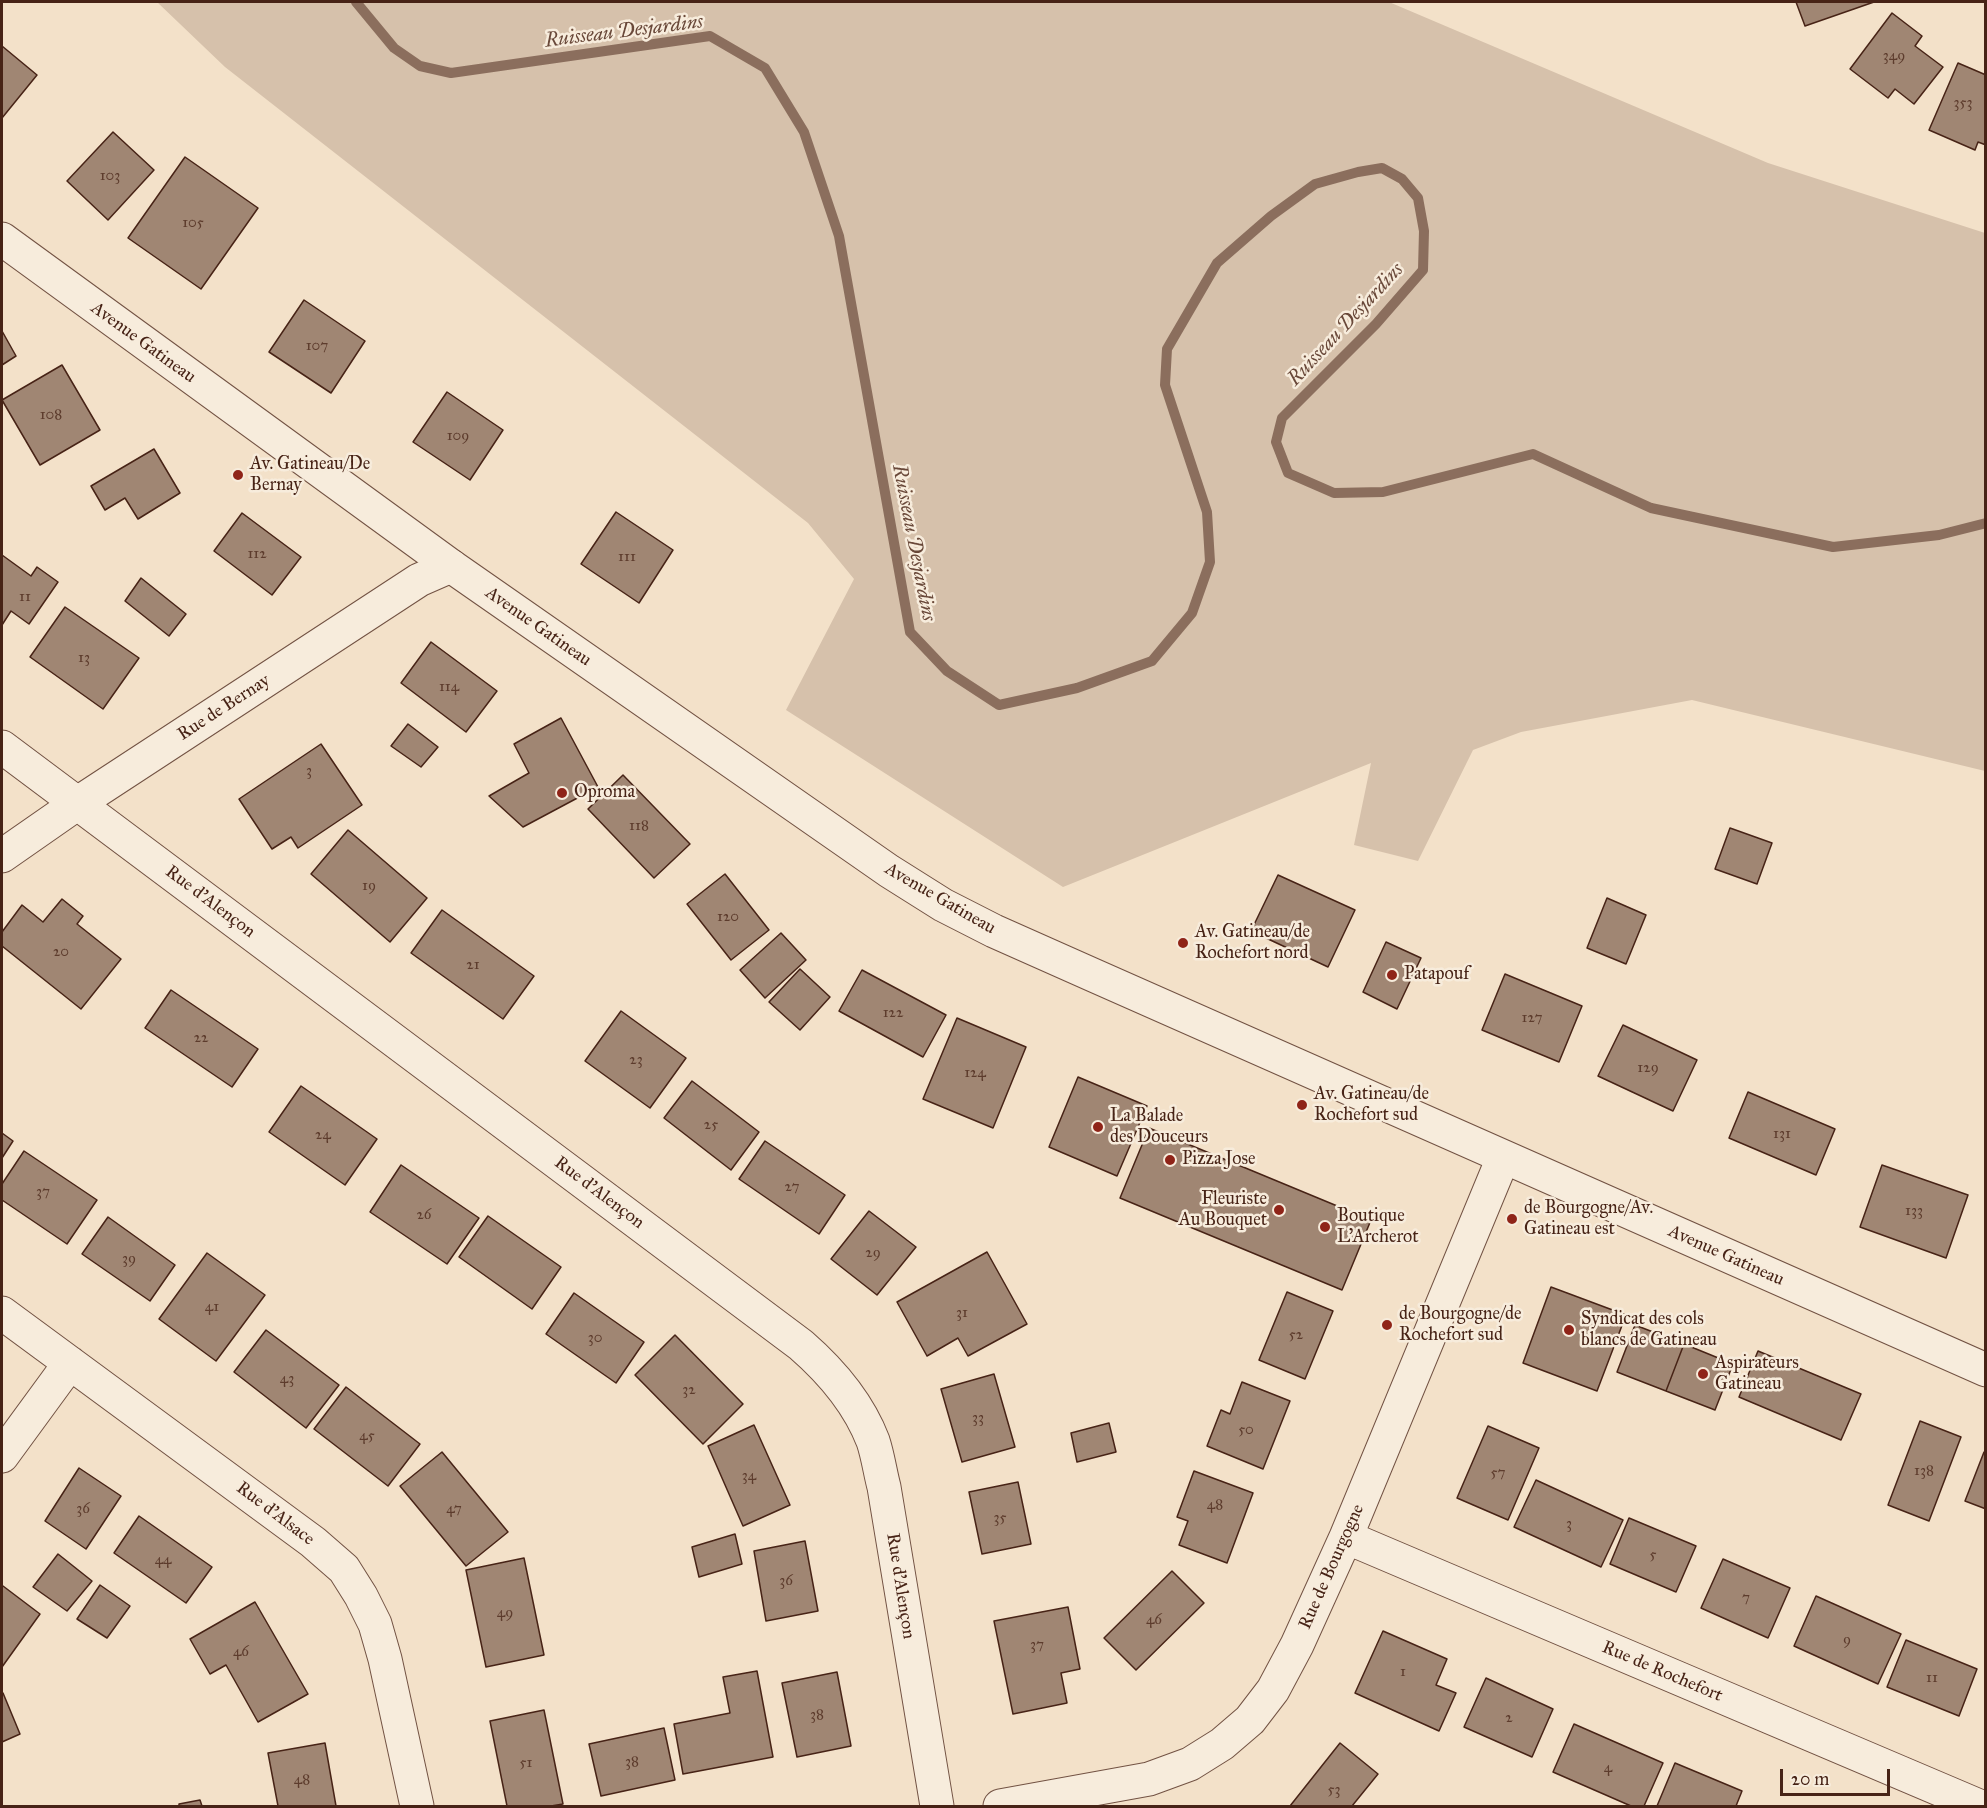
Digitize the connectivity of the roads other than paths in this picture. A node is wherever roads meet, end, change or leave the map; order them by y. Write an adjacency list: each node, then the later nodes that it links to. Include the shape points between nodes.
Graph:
1 (2, 239): 2 (street, Avenue Gatineau)
2 (451, 566): 4 (street, Rue de Bernay, via 419,580); 6 (street, Avenue Gatineau, via 943,905)
3 (2, 747): 4 (street, Rue d'Alençon)
4 (78, 803): 5 (street, Rue de Bernay); 13 (street, Rue d'Alençon, via 801,1345 830,1371 856,1406 873,1442 884,1487)
5 (2, 856)
6 (1503, 1158): 9 (street, Avenue Gatineau); 11 (street, Rue de Bourgogne)
7 (2, 1313): 8 (street, Rue d'Alsace)
8 (70, 1364): 10 (street); 12 (street, Rue d'Alsace, via 313,1542 344,1569 375,1624)
9 (1986, 1370)
10 (2, 1456)
11 (1346, 1537): 14 (street, Rue de Bourgogne, via 1273,1690 1250,1720 1222,1744 1190,1764 1149,1779); 15 (street, Rue de Rochefort)
12 (417, 1806)
13 (937, 1806)
14 (1000, 1806)
15 (1979, 1806)

